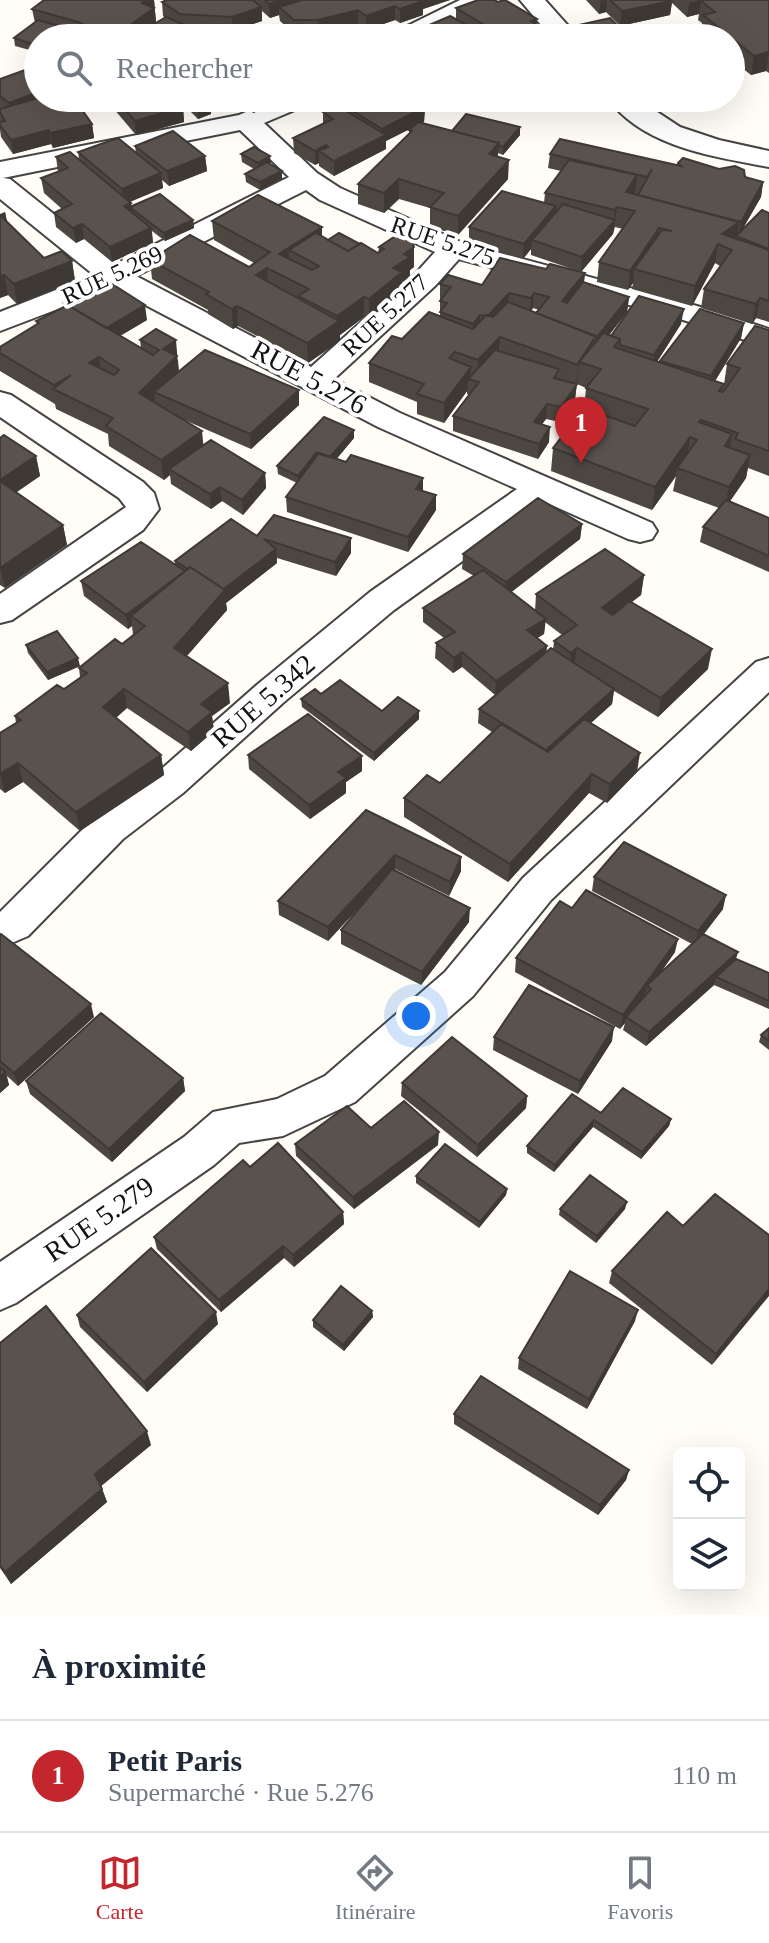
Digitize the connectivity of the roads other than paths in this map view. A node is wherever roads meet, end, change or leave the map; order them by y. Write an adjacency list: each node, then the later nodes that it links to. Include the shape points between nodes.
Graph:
1 (483, 0): 3 (street)
2 (532, 0): 4 (street)
3 (428, 24)
4 (553, 24)
5 (267, 112): 7 (street)
6 (633, 112): 8 (street, via 682,138)
7 (246, 121): 9 (street); 10 (street, RUE 5.275)
8 (769, 159)
9 (0, 170)
10 (307, 179): 12 (street, RUE 5.275, via 356,208); 13 (street, RUE 5.269)
11 (0, 185): 13 (street, RUE 5.276)
12 (453, 249): 15 (street, RUE 5.275); 16 (street, RUE 5.277)
13 (113, 276): 14 (street, RUE 5.269); 16 (street, RUE 5.276)
14 (0, 322)
15 (769, 339)
16 (315, 380): 18 (street, RUE 5.276, via 389,420)
17 (0, 402): 20 (street, via 131,490 143,509)
18 (542, 488): 19 (street, RUE 5.276); 22 (street, RUE 5.342, via 382,601 170,783 109,828)
19 (640, 531)
20 (0, 611)
21 (769, 671): 23 (street, RUE 5.279, via 537,889 459,984 340,1089 283,1117 228,1126)
22 (0, 932)
23 (0, 1288)

